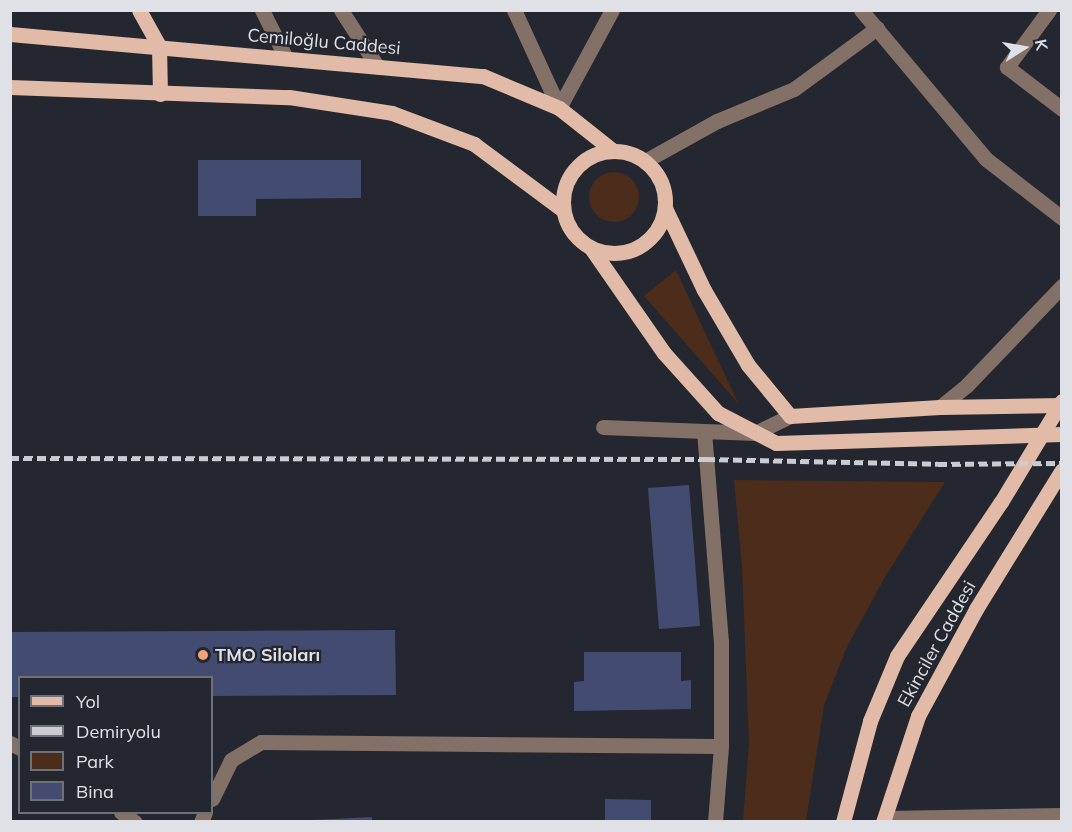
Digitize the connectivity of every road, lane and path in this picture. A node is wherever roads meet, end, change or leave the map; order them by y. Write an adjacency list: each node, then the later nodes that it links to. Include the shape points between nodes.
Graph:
1 (139, 10): 10 (main road)
2 (262, 10): 11 (street)
3 (341, 10): 12 (street)
4 (514, 10): 15 (street)
5 (612, 10): 15 (street)
6 (861, 10): 8 (street)
7 (1048, 10): 16 (street, via 1007,67)
8 (877, 28): 18 (street, via 794,90 717,121); 21 (street, via 986,159)
9 (10, 34): 10 (main road, Cemiloğlu Caddesi)
10 (159, 46): 11 (main road, Cemiloğlu Caddesi); 14 (main road)
11 (286, 58): 12 (main road, Cemiloğlu Caddesi)
12 (377, 66): 15 (main road, Cemiloğlu Caddesi, via 483,76)
13 (10, 87): 14 (main road)
14 (160, 94): 20 (main road, via 289,97 392,113 474,144)
15 (559, 108): 17 (main road, Cemiloğlu Caddesi)
16 (1062, 110)
17 (612, 150): 18 (main road); 20 (main road, via 595,154 575,170 563,192)
18 (645, 161): 19 (main road, via 661,182)
19 (665, 208): 22 (main road, via 652,238 638,248 607,253); 26 (main road, via 704,290 748,365)
20 (563, 210): 22 (main road, via 578,239)
21 (1062, 218)
22 (591, 248): 29 (main road, via 664,353 687,379 718,413)
23 (1062, 286): 25 (street, via 967,385)
24 (1062, 403): 25 (main road); 37 (main road, Ekinciler Caddesi, via 897,656 870,721)
25 (940, 407): 26 (main road)
26 (790, 416): 29 (street)
27 (603, 427): 28 (street)
28 (704, 431): 29 (street); 32 (street, via 721,642)
29 (755, 433): 30 (main road, via 776,443)
30 (1062, 434)
31 (1062, 470): 35 (main road, Ekinciler Caddesi, via 976,609 918,716)
32 (721, 746): 33 (street, via 261,742 231,760); 36 (street)
33 (213, 797)
34 (1062, 815): 35 (street)
35 (884, 820)
36 (715, 822)
37 (843, 822)

